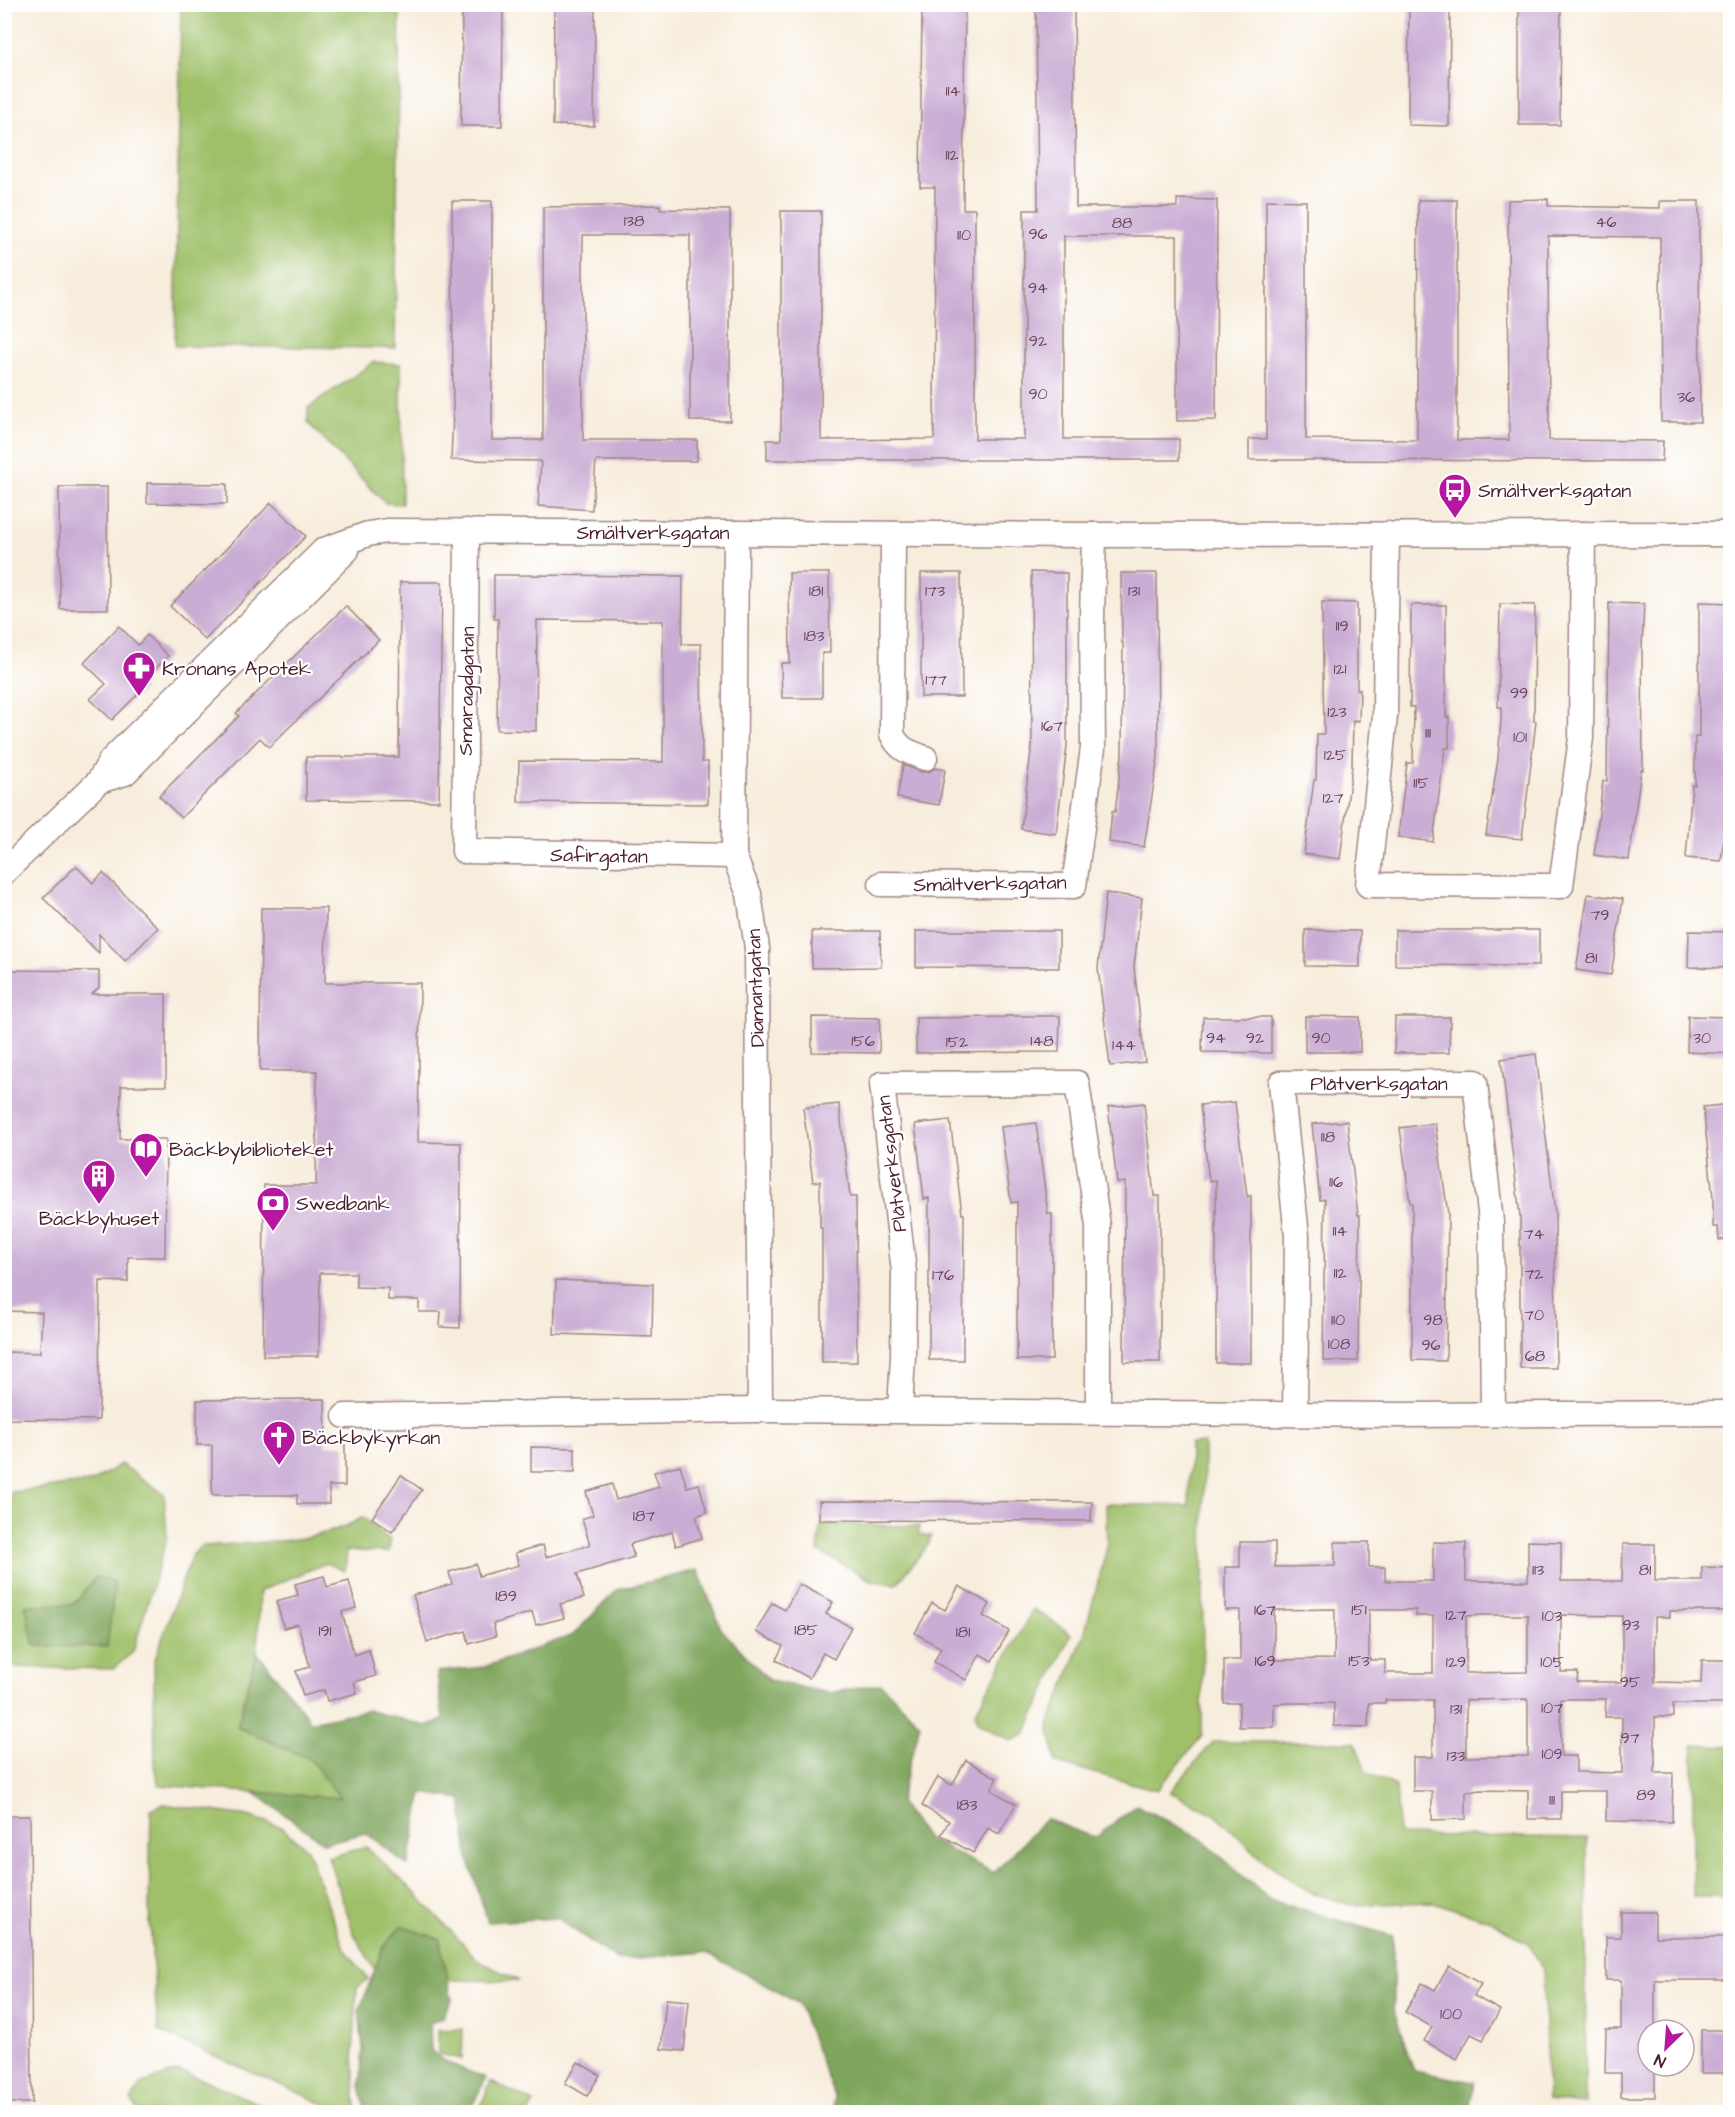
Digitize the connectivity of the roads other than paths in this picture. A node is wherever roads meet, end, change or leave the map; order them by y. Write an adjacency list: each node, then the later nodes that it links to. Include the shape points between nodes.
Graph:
1 (467, 531): 2 (street, Smältverksgatan); 9 (street, Smaragdgatan); 11 (street, Smältverksgatan, via 387,531 324,550 111,760 99,782)
2 (736, 533): 3 (street, Smältverksgatan); 10 (street, Diamantgatan)
3 (893, 534): 7 (street, Smältverksgatan); 8 (street, via 892,734 906,751)
4 (1387, 534): 5 (street, Smältverksgatan); 5 (street, via 1385,716 1368,885 1561,886 1581,738); 7 (street, Smältverksgatan)
5 (1583, 534): 6 (street, Smältverksgatan)
6 (1731, 534)
7 (1094, 535): 12 (street, Smältverksgatan, via 1093,748 1074,886)
8 (925, 758)
9 (464, 851): 10 (street, Safirgatan)
10 (734, 856): 13 (street, Diamantgatan, via 749,894 757,948)
11 (4, 872)
12 (881, 884)
13 (760, 1410): 14 (street); 19 (street)
14 (900, 1410): 15 (street); 15 (street, Plåtverksgatan, via 904,1272 882,1084 1077,1083 1098,1226)
15 (1098, 1412): 16 (street)
16 (1295, 1413): 18 (street); 18 (street, Plåtverksgatan, via 1297,1236 1281,1083 1475,1082 1491,1221)
17 (1731, 1413): 18 (street)
18 (1493, 1414)
19 (345, 1416)

